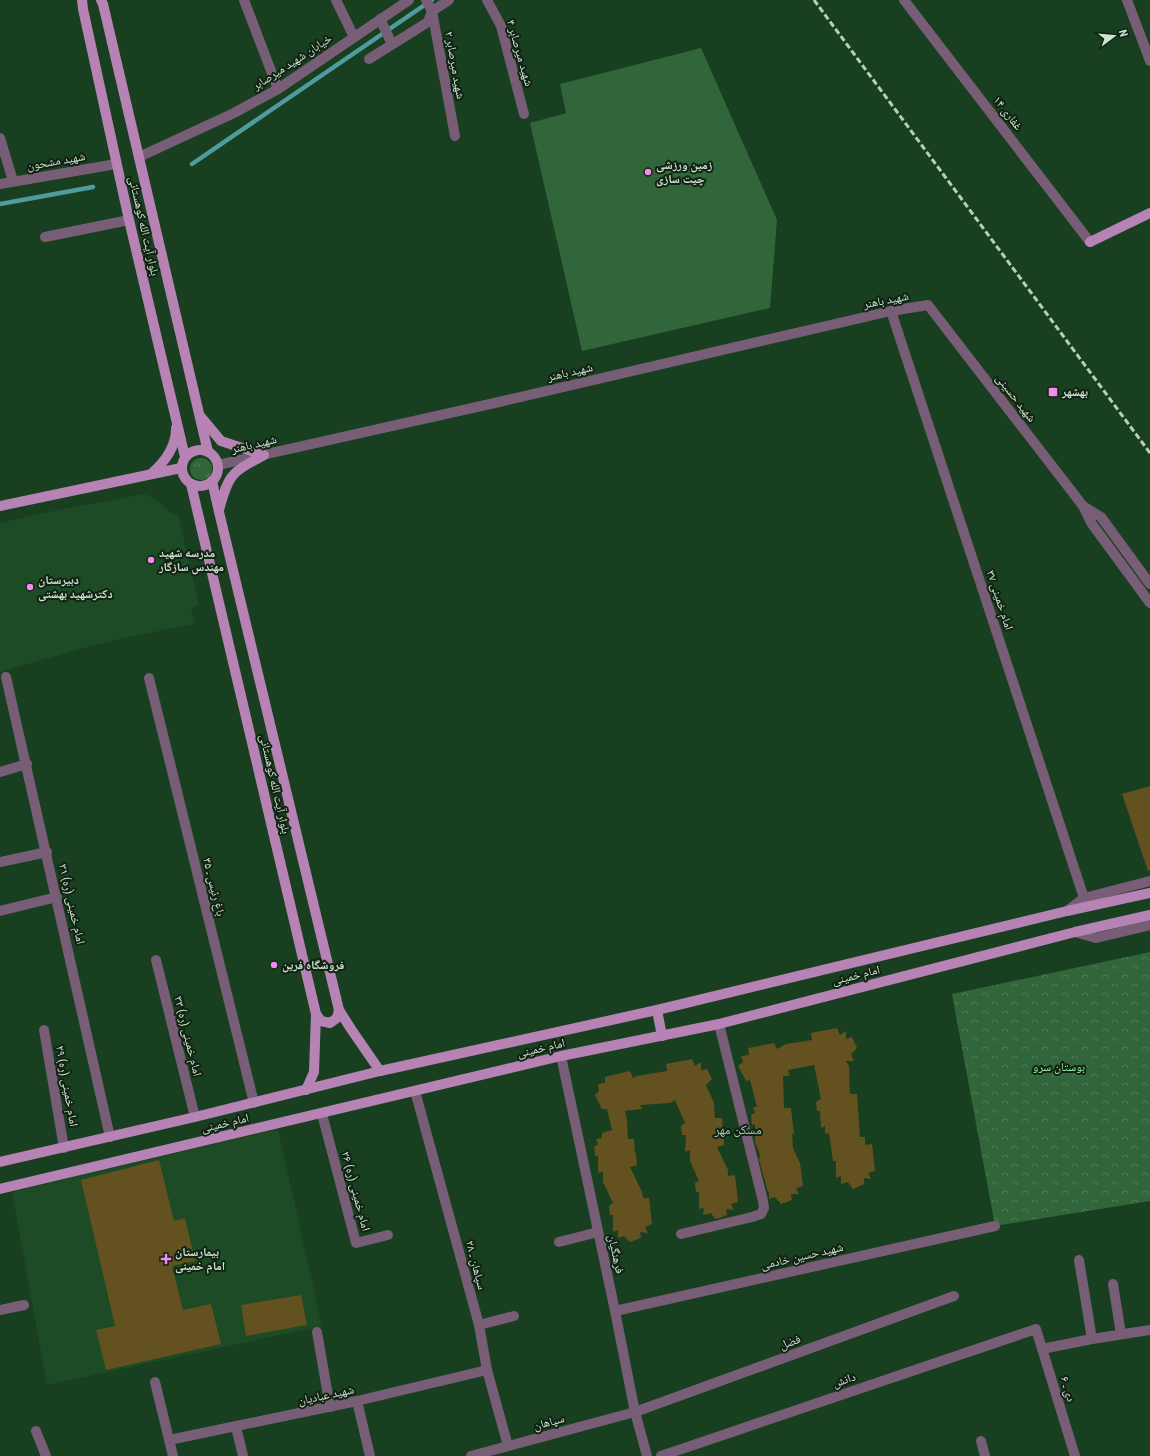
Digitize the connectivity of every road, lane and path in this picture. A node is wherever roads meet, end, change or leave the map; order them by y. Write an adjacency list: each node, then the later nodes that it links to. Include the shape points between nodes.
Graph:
1 (90, 0): 11 (main road)
2 (244, 0): 18 (street)
3 (336, 0): 14 (street)
4 (409, 0): 13 (street, خیابان شهید میرصابر)
5 (426, 0): 12 (street, شهید میرصابر ۲)
6 (449, 0): 12 (street)
7 (487, 0): 19 (street, شهید میرصابر ۴, via 501,26)
8 (904, 0): 29 (street, غفاری ۱۴)
9 (1127, 0): 17 (street)
10 (100, 1): 22 (main road, بلوار آیت الله کوهستانی)
11 (83, 4): 23 (main road, بلوار آیت الله کوهستانی)
12 (432, 11): 15 (street, via 428,22); 20 (street, شهید میرصابر ۲)
13 (380, 20): 14 (street, خیابان شهید میرصابر); 15 (street)
14 (354, 37): 18 (street, خیابان شهید میرصابر)
15 (392, 44): 16 (street)
16 (369, 59)
17 (1150, 61)
18 (278, 89): 22 (street, خیابان شهید میرصابر, via 234,113)
19 (524, 114)
20 (455, 136)
21 (0, 138): 24 (street)
22 (139, 157): 32 (main road, بلوار آیت الله کوهستانی)
23 (116, 164): 24 (street, شهید مشحون); 27 (main road, بلوار آیت الله کوهستانی)
24 (13, 181): 25 (street, شهید مشحون)
25 (0, 184)
26 (1150, 213): 29 (main road)
27 (129, 220): 28 (street); 33 (main road, بلوار آیت الله کوهستانی)
28 (44, 237)
29 (1090, 242)
30 (928, 305): 31 (street, شهید باهنر); 43 (street, شهید حسینی)
31 (891, 310): 35 (street, شهید باهنر); 56 (street, امام خمینی ۳۷)
32 (199, 416): 34 (main road, بلوار آیت الله کوهستانی); 35 (main road, via 221,441)
33 (177, 420): 36 (main road, بلوار آیت الله کوهستانی); 39 (main road, via 172,448 163,463)
34 (208, 452): 36 (main road, via 196,450); 37 (main road)
35 (264, 455): 37 (street, شهید باهنر); 44 (main road, via 238,469 232,476 225,487)
36 (185, 457): 38 (main road)
37 (218, 465): 40 (main road)
38 (181, 468): 39 (main road); 41 (main road, via 184,478)
39 (149, 475): 42 (main road)
40 (212, 481): 41 (main road, via 202,486); 44 (main road, بلوار آیت الله کوهستانی)
41 (191, 484): 64 (main road, بلوار آیت الله کوهستانی)
42 (0, 506)
43 (1083, 506): 45 (street, شهید حسینی, via 1101,517); 46 (street, شهید حسینی, via 1092,524)
44 (219, 512): 62 (main road, بلوار آیت الله کوهستانی)
45 (1150, 584)
46 (1150, 603)
47 (6, 677): 49 (street, امام خمینی (ره) ۳۱)
48 (149, 678): 72 (street, باغ رئیس ـ ۳۵)
49 (26, 764): 50 (street); 51 (street, امام خمینی (ره) ۳۱)
50 (0, 772)
51 (47, 852): 52 (street); 55 (street, امام خمینی (ره) ۳۱)
52 (0, 862)
53 (1150, 881): 56 (street)
54 (1150, 893): 56 (main road, امام خمینی)
55 (57, 897): 57 (street); 75 (street, امام خمینی (ره) ۳۱)
56 (1083, 903): 63 (main road, امام خمینی, via 1067,911)
57 (0, 911)
58 (1150, 914): 60 (main road, امام خمینی)
59 (1150, 925): 60 (street, via 1096,938)
60 (1075, 932): 65 (main road, امام خمینی)
61 (156, 960): 74 (street, امام خمینی (ره) ۳۳)
62 (339, 1010): 64 (main road, via 337,1018 330,1023 321,1021); 69 (main road, بلوار آیت الله کوهستانی)
63 (657, 1010): 67 (main road); 69 (main road, امام خمینی)
64 (316, 1014): 70 (main road, بلوار آیت الله کوهستانی, via 314,1072)
65 (719, 1024): 67 (main road, امام خمینی); 81 (street, via 764,1208 761,1214 752,1217)
66 (44, 1030): 76 (street, امام خمینی (ره) ۲۹)
67 (662, 1036): 68 (main road, امام خمینی)
68 (561, 1056): 71 (main road, امام خمینی); 80 (street, فرهنگیان)
69 (380, 1071): 70 (main road, امام خمینی)
70 (306, 1090): 72 (main road, امام خمینی)
71 (415, 1091): 73 (main road, امام خمینی); 91 (street, سپاهان ـ ۲۸)
72 (254, 1103): 74 (main road, امام خمینی)
73 (322, 1114): 78 (main road, امام خمینی); 82 (street, امام خمینی (ره) ۲۶, via 356,1243)
74 (195, 1117): 75 (main road, امام خمینی)
75 (110, 1137): 76 (main road, امام خمینی)
76 (64, 1148): 77 (main road, امام خمینی)
77 (0, 1162)
78 (0, 1188)
79 (995, 1226): 89 (street, شهید حسین خادمی)
80 (598, 1232): 83 (street); 89 (street, فرهنگیان)
81 (681, 1234)
82 (388, 1235)
83 (559, 1242)
84 (1079, 1260): 96 (street)
85 (1113, 1284): 95 (street)
86 (954, 1296): 102 (street, فضل)
87 (24, 1305): 88 (street)
88 (0, 1310)
89 (615, 1311): 102 (street, فرهنگیان)
90 (514, 1316): 91 (street)
91 (479, 1325): 98 (street, سپاهان ـ ۲۸)
92 (1036, 1329): 97 (street, دی ـ ۶); 114 (street, دانش)
93 (1150, 1330): 95 (street)
94 (317, 1332): 101 (street)
95 (1121, 1334): 96 (street)
96 (1092, 1339): 97 (street)
97 (1042, 1349): 116 (street, دی ـ ۶)
98 (487, 1370): 100 (street, شهید عبادیان); 107 (street, سپاهان ـ ۲۸)
99 (156, 1382): 105 (street)
100 (357, 1401): 101 (street, شهید عبادیان); 111 (street)
101 (330, 1407): 103 (street, شهید عبادیان)
102 (634, 1412): 107 (street, سپاهان); 113 (street, فرهنگیان)
103 (236, 1427): 105 (street, شهید عبادیان); 110 (street)
104 (36, 1431): 108 (street)
105 (169, 1440): 109 (street)
106 (981, 1441): 115 (street)
107 (508, 1446): 112 (street, سپاهان)
108 (46, 1456)
109 (173, 1456)
110 (243, 1456)
111 (370, 1456)
112 (471, 1456)
113 (647, 1456)
114 (660, 1456)
115 (985, 1456)
116 (1075, 1456)

